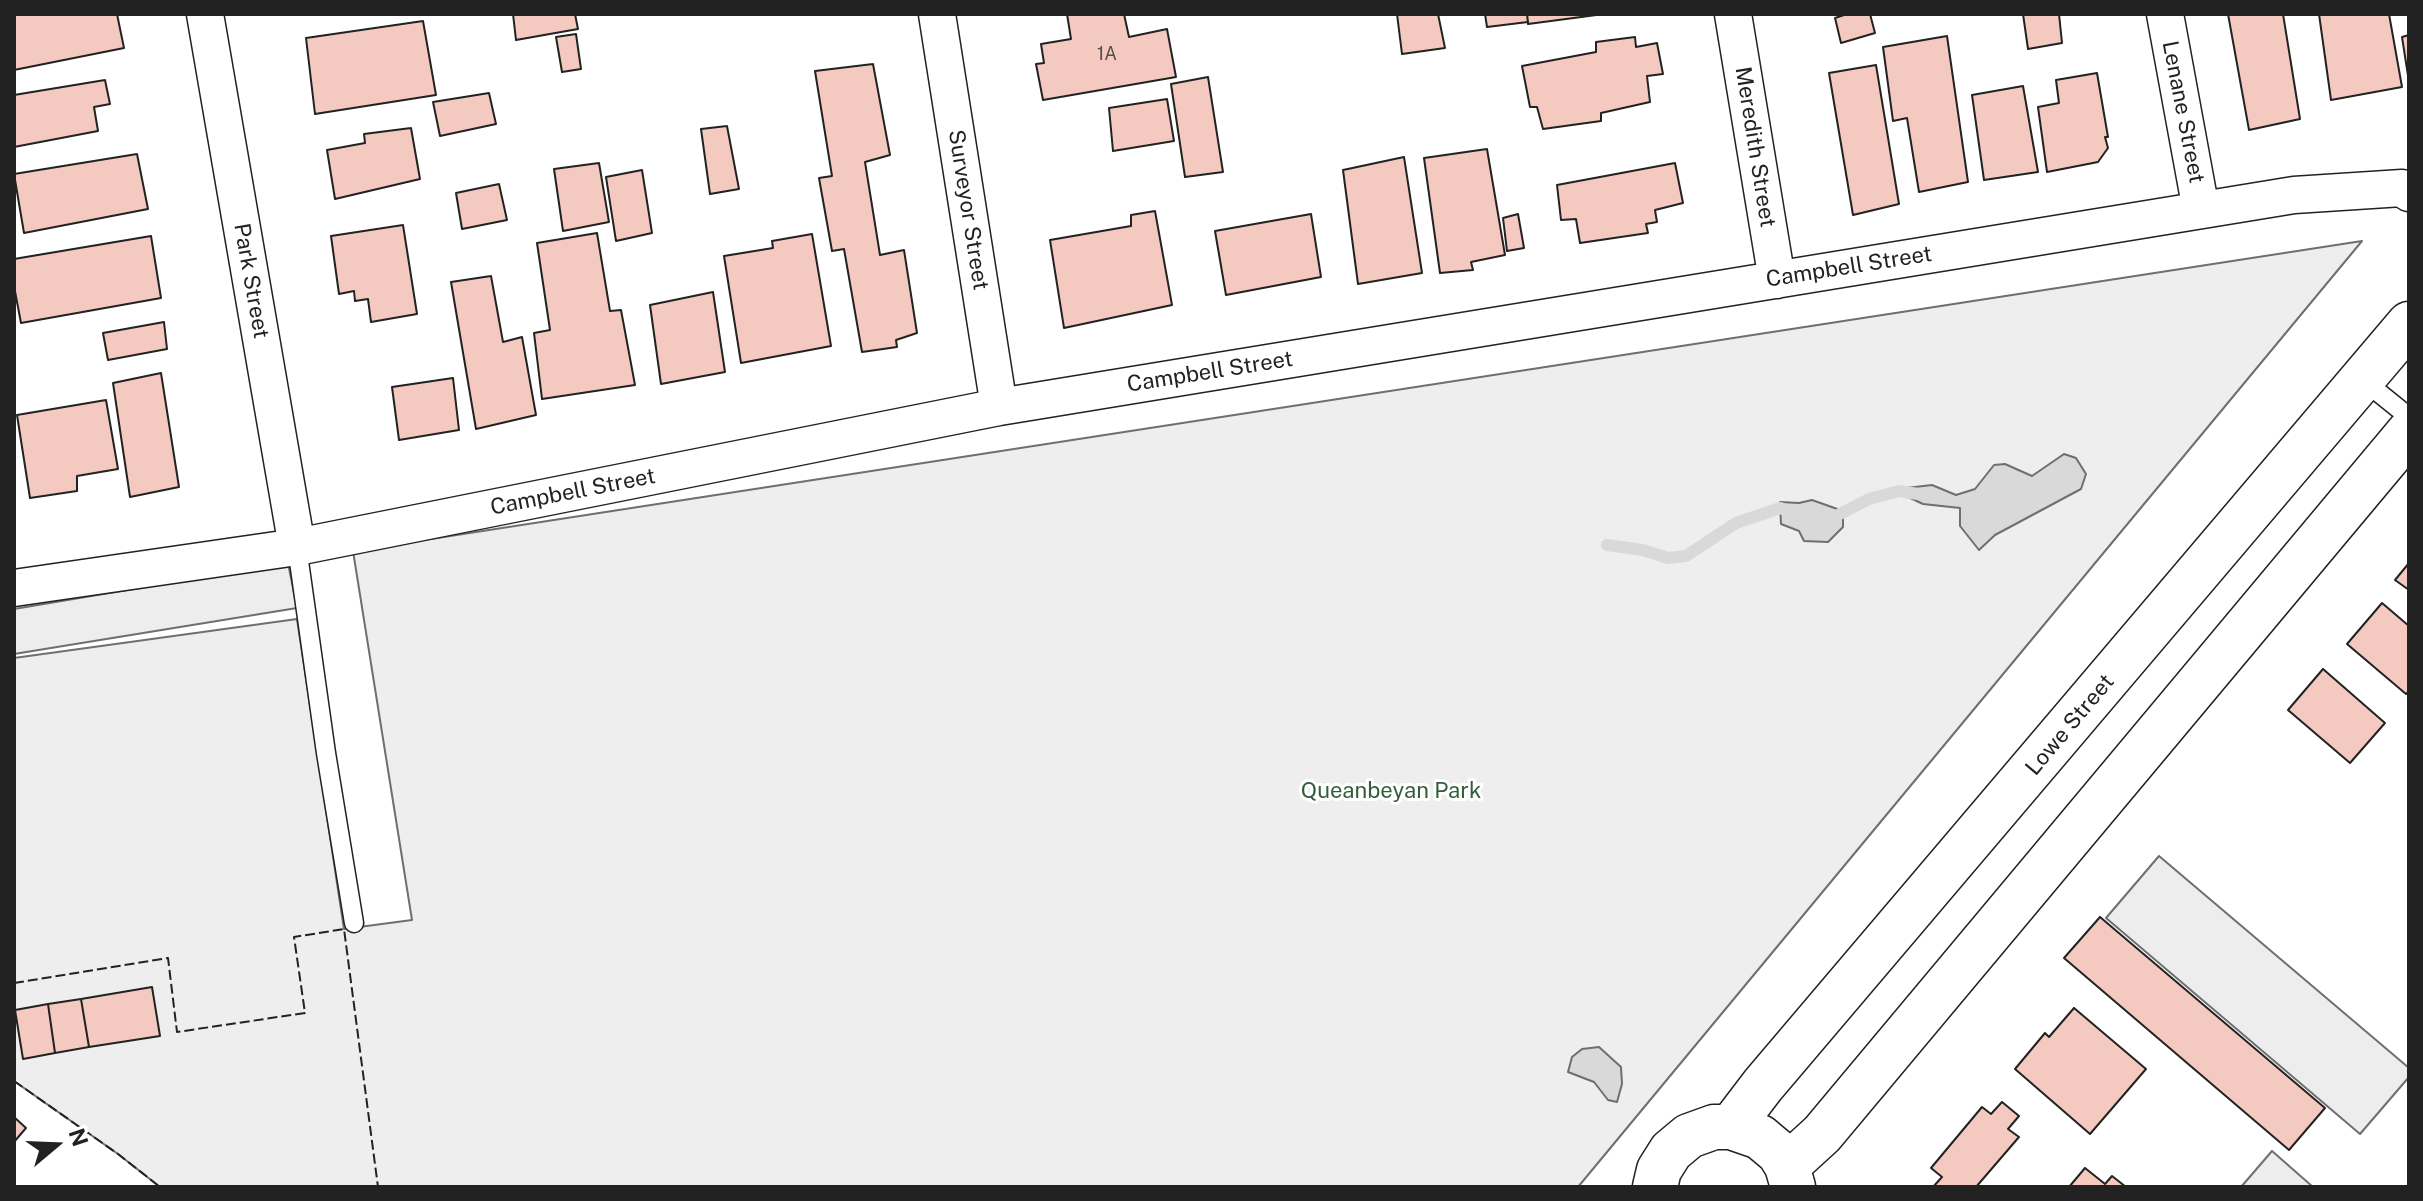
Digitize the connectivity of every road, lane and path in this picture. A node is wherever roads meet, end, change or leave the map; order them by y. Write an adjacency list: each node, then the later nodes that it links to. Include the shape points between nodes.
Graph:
1 (205, 14): 13 (street, Park Street)
2 (937, 14): 10 (street, Surveyor Street)
3 (1733, 14): 7 (street, Meredith Street)
4 (2165, 14): 6 (street, Lenane Street)
5 (2409, 193): 6 (street, Campbell Street, via 2402,188 2294,195)
6 (2201, 210): 7 (street, Campbell Street)
7 (1777, 280): 10 (street, Campbell Street)
8 (2409, 324): 9 (street, Lowe Street)
9 (2363, 380): 11 (lane); 16 (street, Lowe Street)
10 (999, 407): 13 (street, Campbell Street)
11 (2409, 417)
12 (2409, 432): 17 (street)
13 (297, 547): 14 (street, Campbell Street); 15 (lane)
14 (14, 588)
15 (354, 923)
16 (1731, 1127): 17 (street, via 1760,1137 1779,1153); 18 (street, via 1689,1136 1671,1151)
17 (1790, 1176)
18 (1655, 1187)

